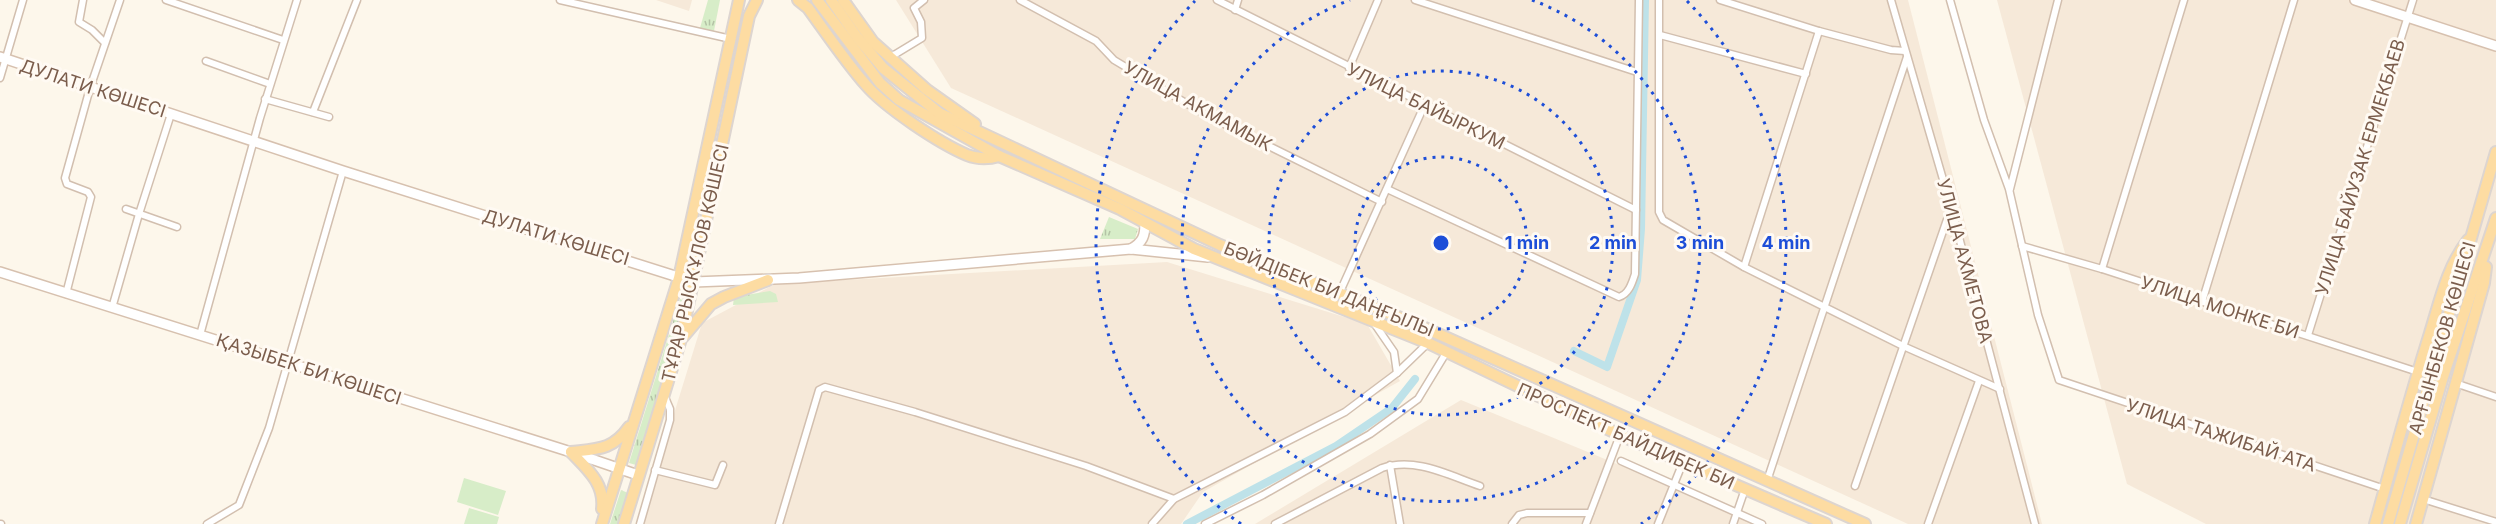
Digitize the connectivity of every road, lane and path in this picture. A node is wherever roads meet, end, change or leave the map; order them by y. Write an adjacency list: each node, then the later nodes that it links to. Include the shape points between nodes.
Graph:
1 (23, 0): 39 (street)
2 (83, 0): 36 (street, via 79,22)
3 (120, 0): 36 (street)
4 (166, 0): 35 (street)
5 (297, 0): 35 (street)
6 (357, 0): 50 (street)
7 (560, 0): 34 (street)
8 (739, 0): 34 (main road)
9 (757, 0): 78 (main road, ТҰРАР РЫСКҰЛОВ КӨШЕСІ, via 749,16)
10 (798, 0): 56 (main road, via 867,87 891,107 969,156)
11 (817, 0): 56 (main road, via 886,89 930,119)
12 (831, 0): 54 (main road, БӘЙДІБЕК БИ ДАҢҒЫЛЫ, via 856,37 910,92 939,113)
13 (843, 0): 40 (main road, via 873,42)
14 (924, 0): 40 (street, via 914,8 921,22 922,39)
15 (1020, 0): 60 (street, УЛИЦА АКМАМЫК, via 1096,40 1114,60 1206,115)
16 (1217, 0): 30 (street, УЛИЦА БАЙЫРКУМ)
17 (1238, 0): 30 (street)
18 (1378, 0): 42 (street)
19 (1415, 0): 43 (street)
20 (1639, 0): 43 (street)
21 (1659, 0): 33 (street)
22 (1720, 0): 32 (street)
23 (1891, 0): 38 (street, УЛИЦА АХМЕТОВА)
24 (1950, 0): 59 (street, via 1984,120)
25 (2058, 0): 59 (street)
26 (2184, 0): 74 (street)
27 (2295, 0): 81 (street)
28 (2355, 0): 31 (main road)
29 (2413, 0): 31 (street, УЛИЦА БАЙУЗАК ЕРМЕКБАЕВ)
30 (1235, 10): 42 (street, УЛИЦА БАЙЫРКУМ)
31 (2408, 16): 37 (main road); 86 (street, УЛИЦА БАЙУЗАК ЕРМЕКБАЕВ)
32 (1819, 32): 38 (street); 44 (street)
33 (1660, 35): 44 (street); 73 (street, via 1659,212 1671,226)
34 (732, 39): 76 (main road, ТҰРАР РЫСКҰЛОВ КӨШЕСІ)
35 (283, 40): 46 (street)
36 (105, 43): 47 (street)
37 (2496, 46)
38 (1907, 53): 61 (street, УЛИЦА АХМЕТОВА); 82 (street)
39 (3, 58): 45 (street); 47 (main road, ДУЛАТИ КӨШЕСІ)
40 (890, 58): 54 (main road)
41 (206, 62): 46 (street)
42 (1349, 68): 49 (street, УЛИЦА БАЙЫРКУМ)
43 (1637, 72): 63 (street)
44 (1806, 74): 73 (street)
45 (0, 78)
46 (270, 84): 48 (street)
47 (90, 88): 51 (main road, ДУЛАТИ КӨШЕСІ); 79 (street, via 65,178 68,184 91,197)
48 (265, 99): 50 (street); 53 (street)
49 (1424, 106): 58 (street); 63 (street, УЛИЦА БАЙЫРКУМ)
50 (313, 112): 52 (street)
51 (171, 114): 53 (main road, ДУЛАТИ КӨШЕСІ); 64 (street)
52 (329, 117)
53 (255, 140): 57 (main road, ДУЛАТИ КӨШЕСІ); 85 (street)
54 (997, 141): 80 (main road, БӘЙДІБЕК БИ ДАҢҒЫЛЫ, via 1220,245)
55 (2496, 152): 68 (main road, АРҒЫНБЕКОВ КӨШЕСІ)
56 (999, 156): 66 (main road)
57 (343, 171): 76 (main road, ДУЛАТИ КӨШЕСІ); 91 (street)
58 (1388, 189): 60 (street); 63 (street, via 1619,297 1626,293 1635,274)
59 (2009, 189): 70 (street)
60 (1382, 202): 80 (street)
61 (1951, 207): 89 (street); 96 (street, УЛИЦА АХМЕТОВА)
62 (126, 209): 64 (street)
63 (1636, 210)
64 (139, 214): 67 (street); 83 (street)
65 (2496, 218): 69 (main road, АРҒЫНБЕКОВ КӨШЕСІ)
66 (1145, 223): 71 (main road, via 1145,236); 72 (main road)
67 (177, 227)
68 (2472, 235): 92 (main road, via 2456,255); 142 (main road, АРҒЫНБЕКОВ КӨШЕСІ)
69 (2489, 242): 95 (main road, via 2484,283); 143 (main road, АРҒЫНБЕКОВ КӨШЕСІ, via 2442,380)
70 (2022, 246): 74 (street, УЛИЦА МОНКЕ БИ); 115 (street, УЛИЦА ТАЖИБАЙ АТА, via 2059,380)
71 (1131, 249): 72 (main road, ДУЛАТИ КӨШЕСІ); 77 (main road, ДУЛАТИ КӨШЕСІ)
72 (1216, 258): 84 (main road, БӘЙДІБЕК БИ ДАҢҒЫЛЫ)
73 (1744, 267): 82 (street)
74 (2102, 269): 81 (street, УЛИЦА МОНКЕ БИ)
75 (0, 272): 79 (main road, ҚАЗЫБЕК БИ КӨШЕСІ)
76 (679, 278): 78 (main road, ДУЛАТИ КӨШЕСІ); 99 (main road, ТҰРАР РЫСКҰЛОВ КӨШЕСІ)
77 (768, 280): 78 (main road, ДУЛАТИ КӨШЕСІ); 87 (main road, via 711,304)
78 (694, 282): 87 (main road, ТҰРАР РЫСКҰЛОВ КӨШЕСІ)
79 (66, 294): 83 (main road, ҚАЗЫБЕК БИ КӨШЕСІ)
80 (1339, 294): 110 (main road, БӘЙДІБЕК БИ ДАҢҒЫЛЫ, via 1418,325)
81 (2202, 302): 86 (street, УЛИЦА МОНКЕ БИ)
82 (1823, 306): 89 (street); 110 (street)
83 (112, 308): 85 (main road, ҚАЗЫБЕК БИ КӨШЕСІ)
84 (1371, 320): 88 (main road, БӘЙДІБЕК БИ ДАҢҒЫЛЫ); 93 (street, via 1394,352)
85 (200, 335): 91 (main road, ҚАЗЫБЕК БИ КӨШЕСІ)
86 (2308, 335): 92 (street, УЛИЦА МОНКЕ БИ)
87 (681, 339): 97 (main road, ТҰРАР РЫСКҰЛОВ КӨШЕСІ)
88 (1428, 343): 90 (main road, ПРОСПЕКТ БАЙДИБЕК БИ); 93 (street)
89 (1904, 346): 94 (street); 113 (street)
90 (1446, 353): 100 (main road, ПРОСПЕКТ БАЙДИБЕК БИ); 129 (street, via 1418,399 1370,434)
91 (289, 363): 101 (main road, ҚАЗЫБЕК БИ КӨШЕСІ); 123 (street, via 239,505)
92 (2418, 372): 115 (main road)
93 (1397, 373): 116 (street, via 1345,412)
94 (1979, 381): 96 (street); 139 (street)
95 (2456, 384): 98 (street); 117 (main road)
96 (2000, 389): 140 (street, УЛИЦА АХМЕТОВА)
97 (664, 395): 107 (street, via 670,420); 108 (main road, ТҰРАР РЫСКҰЛОВ КӨШЕСІ)
98 (2496, 397)
99 (637, 411): 101 (main road, via 613,444); 106 (main road, ТҰРАР РЫСКҰЛОВ КӨШЕСІ)
100 (1620, 435): 103 (main road, ПРОСПЕКТ БАЙДИБЕК БИ); 119 (street)
101 (571, 452): 106 (main road, ҚАЗЫБЕК БИ КӨШЕСІ); 124 (main road, via 599,484 603,499)
102 (1621, 461): 111 (street)
103 (1683, 462): 111 (street); 114 (main road, ПРОСПЕКТ БАЙДИБЕК БИ)
104 (723, 465): 107 (street, via 715,485)
105 (1390, 465): 112 (street, via 1420,465); 121 (street); 130 (street)
106 (618, 468): 108 (main road, ҚАЗЫБЕК БИ КӨШЕСІ); 124 (main road, ТҰРАР РЫСКҰЛОВ КӨШЕСІ)
107 (655, 470): 109 (street)
108 (638, 475): 109 (street); 125 (main road, ТҰРАР РЫСКҰЛОВ КӨШЕСІ)
109 (653, 479): 126 (street)
110 (1767, 481): 138 (main road, БӘЙДІБЕК БИ ДАҢҒЫЛЫ)
111 (1672, 484): 118 (street); 134 (street)
112 (1480, 486)
113 (1856, 486)
114 (1745, 489): 118 (street); 120 (main road, ПРОСПЕКТ БАЙДИБЕК БИ)
115 (2385, 489): 141 (main road)
116 (1174, 499): 127 (street, via 1086,466 825,387 819,390); 128 (street)
117 (2423, 499): 122 (street); 144 (main road)
118 (1737, 512): 135 (street); 136 (street)
119 (1590, 513): 132 (street, via 1527,513 1519,515); 133 (street)
120 (1801, 519): 137 (main road, ПРОСПЕКТ БАЙДИБЕК БИ)
121 (1400, 522): 131 (street)
122 (2496, 522)
123 (207, 524)
124 (601, 524)
125 (624, 524)
126 (640, 524)
127 (779, 524)
128 (1152, 524)
129 (1205, 524)
130 (1275, 524)
131 (1391, 524)
132 (1512, 524)
133 (1586, 524)
134 (1658, 524)
135 (1733, 524)
136 (1762, 524)
137 (1826, 524)
138 (1865, 524)
139 (1928, 524)
140 (2035, 524)
141 (2375, 524)
142 (2388, 524)
143 (2400, 524)
144 (2416, 524)

